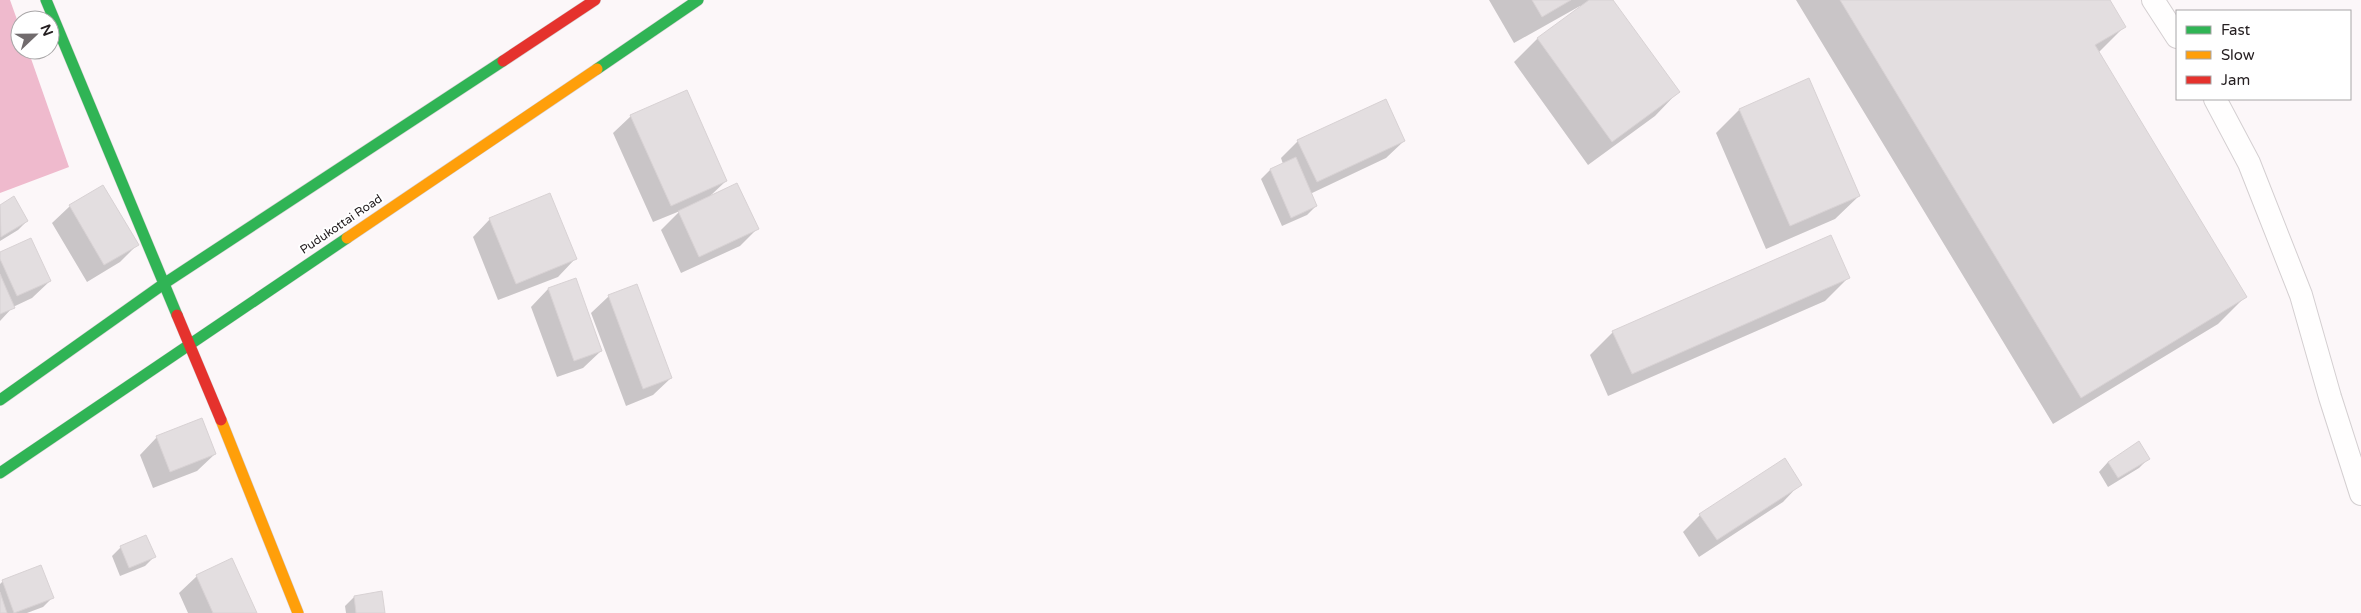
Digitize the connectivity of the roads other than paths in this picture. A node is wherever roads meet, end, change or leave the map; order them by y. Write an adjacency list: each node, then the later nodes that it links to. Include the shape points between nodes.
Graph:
1 (46, 0): 7 (main road)
2 (595, 0): 7 (main road)
3 (698, 0): 8 (main road, Pudukottai Road)
4 (2154, 0): 5 (lane)
5 (2176, 35)
6 (2216, 100): 11 (lane, via 2249,163 2301,295)
7 (165, 283): 8 (main road); 9 (main road)
8 (190, 343): 10 (main road, Pudukottai Road); 12 (main road)
9 (0, 400)
10 (0, 473)
11 (2361, 494)
12 (298, 613)

